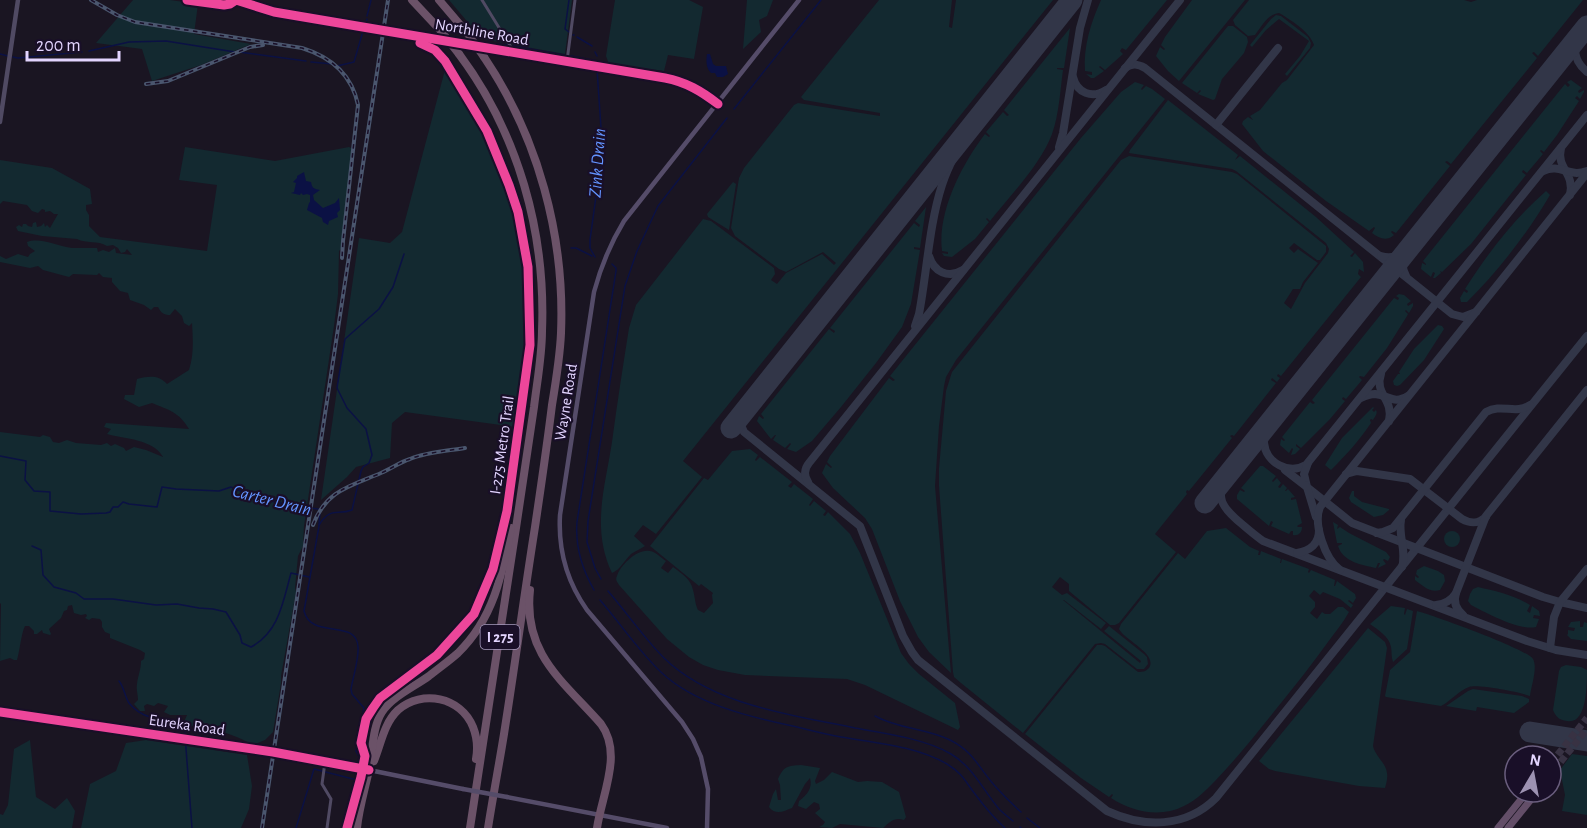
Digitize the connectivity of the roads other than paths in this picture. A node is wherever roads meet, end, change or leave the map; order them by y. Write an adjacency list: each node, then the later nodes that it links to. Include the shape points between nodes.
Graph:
1 (18, 0): 12 (street)
2 (188, 0): 3 (street, via 224,5)
3 (236, 0): 9 (street, Northline Road, via 274,12)
4 (412, 0): 13 (highway, I 275, bridge, via 459,54 487,97 524,184 543,295 540,366)
5 (439, 0): 14 (highway, I 275, bridge, via 484,57 513,108 545,190 555,234 561,292 561,335)
6 (482, 0): 9 (street)
7 (576, 0): 10 (street)
8 (799, 0): 11 (main road, Wayne Road)
9 (514, 52): 10 (street, Northline Road)
10 (566, 61): 11 (street, Northline Road, via 679,80)
11 (718, 104): 30 (main road, Wayne Road, via 624,221 605,258 592,304 560,530 565,568 584,605 682,722 698,749 708,789)
12 (0, 122)
13 (528, 445): 18 (highway, via 500,582 489,608 458,652 384,710); 25 (highway, I 275)
14 (547, 446): 16 (highway, I 275); 21 (highway, via 529,613 548,666 601,723 608,736 611,760)
15 (0, 712): 17 (street, Eureka Road)
16 (504, 735): 26 (highway, I 275); 27 (highway)
17 (325, 762): 18 (street, Eureka Road); 23 (street, via 322,784 331,801)
18 (369, 770): 21 (main road, Eureka Road, bridge); 24 (highway); 25 (highway, via 388,723 406,704 430,698 456,706 470,721 477,740)
19 (1517, 804): 31 (highway)
20 (1527, 804): 32 (highway)
21 (599, 815): 22 (main road, Eureka Road); 28 (highway)
22 (646, 826): 29 (main road, Eureka Road)
23 (327, 828)
24 (357, 828)
25 (470, 828)
26 (488, 828)
27 (494, 828)
28 (596, 828)
29 (667, 828)
30 (707, 828)
31 (1498, 828)
32 (1508, 828)

